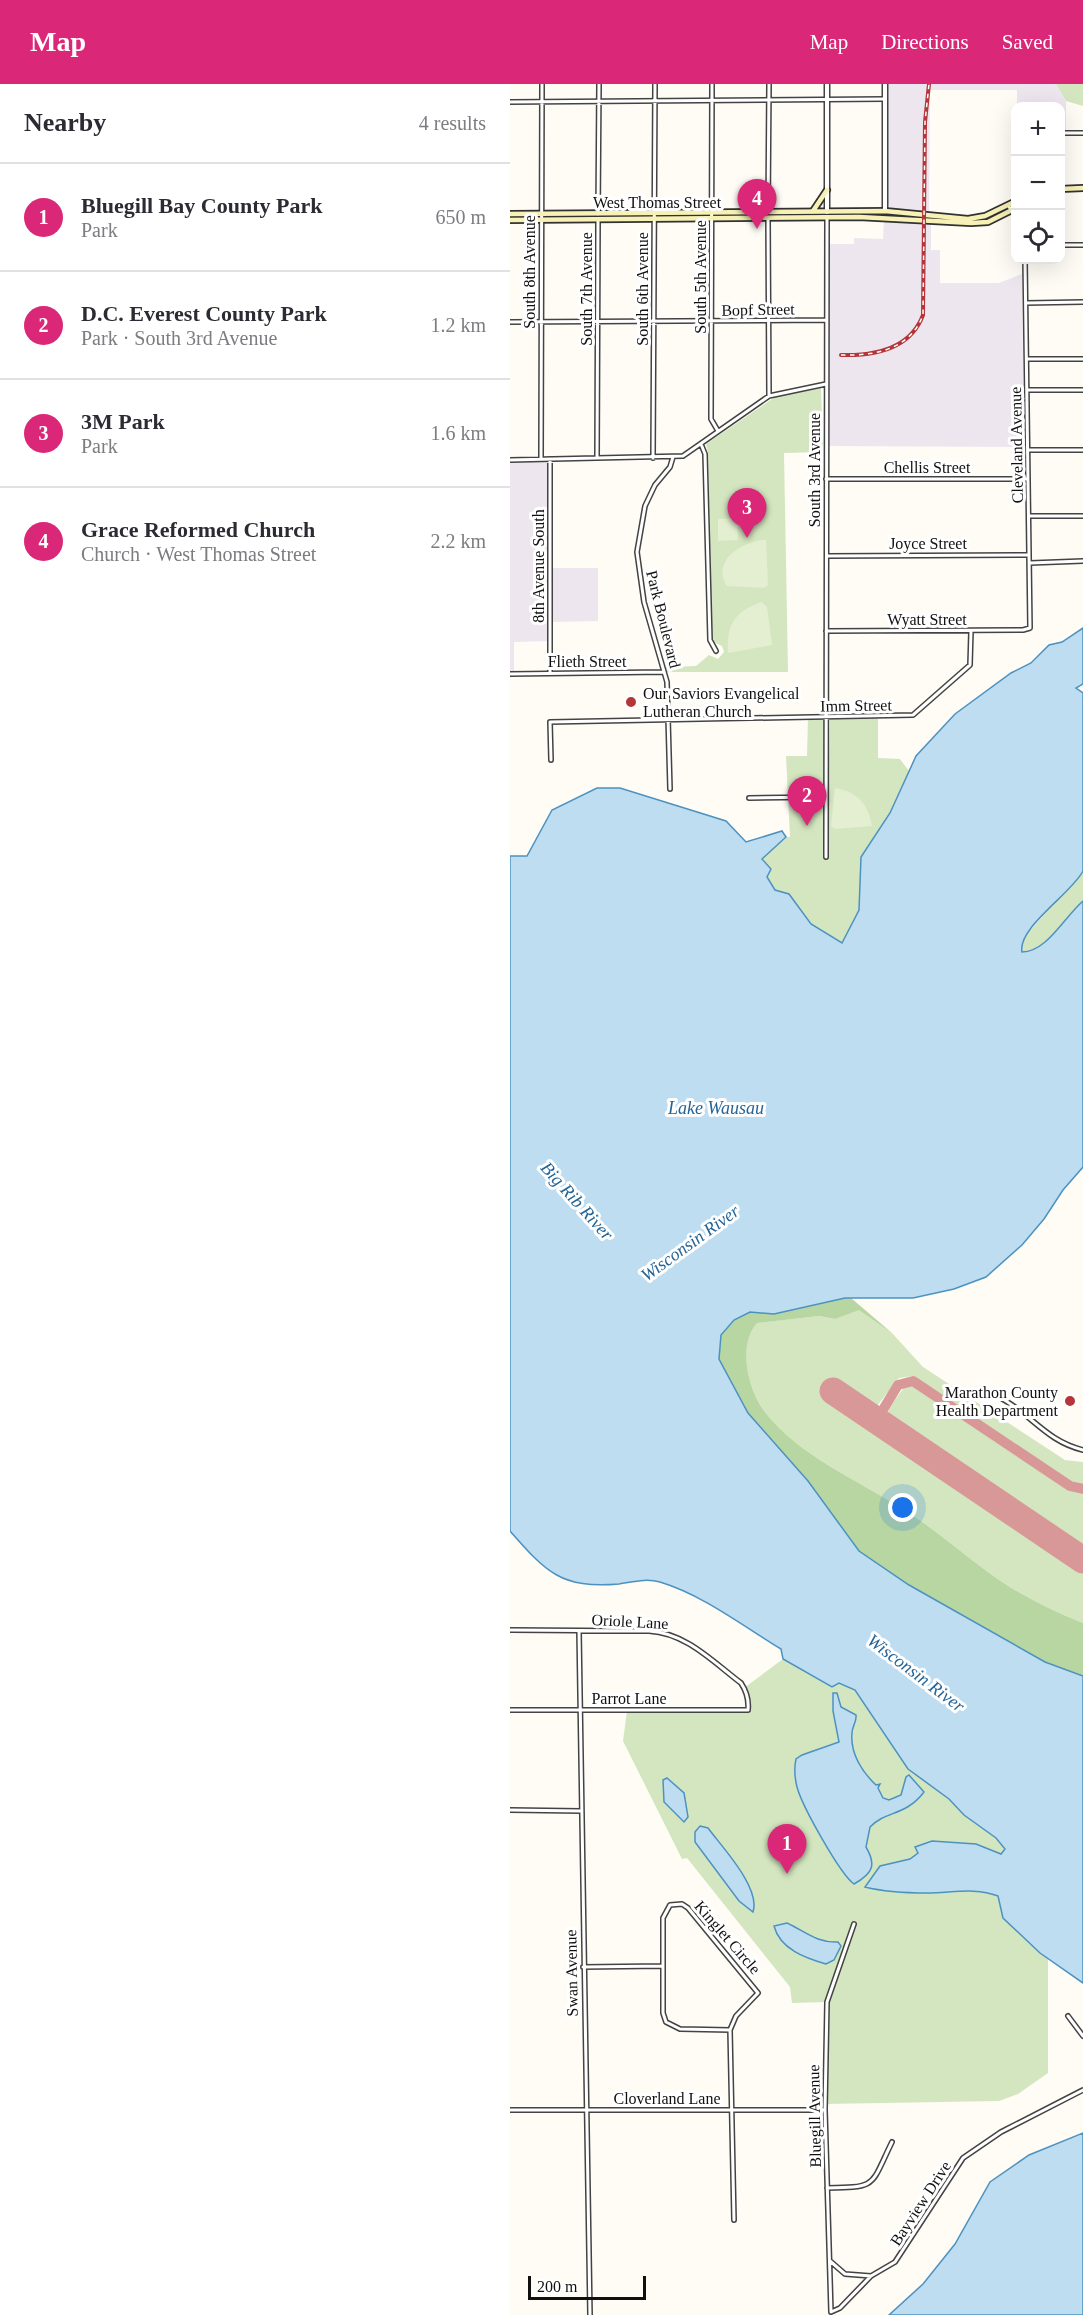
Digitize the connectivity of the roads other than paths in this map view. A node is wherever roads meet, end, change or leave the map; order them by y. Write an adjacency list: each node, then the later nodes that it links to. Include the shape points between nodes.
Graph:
1 (542, 84): 15 (street, South 8th Avenue)
2 (599, 84): 12 (street, South 7th Avenue)
3 (655, 84): 13 (street, South 6th Avenue)
4 (712, 84): 9 (street, South 5th Avenue)
5 (769, 84): 10 (street)
6 (827, 84): 11 (street, South 3rd Avenue)
7 (885, 84): 8 (street)
8 (885, 99): 11 (street); 24 (street)
9 (712, 100): 10 (street); 13 (street); 28 (street, South 5th Avenue)
10 (769, 100): 11 (street); 29 (street)
11 (827, 100): 20 (street, South 3rd Avenue)
12 (599, 101): 13 (street); 15 (street); 31 (street, South 7th Avenue)
13 (655, 101): 27 (street, South 6th Avenue)
14 (510, 102): 15 (street)
15 (542, 102): 30 (street, South 8th Avenue)
16 (1065, 134): 17 (street)
17 (1083, 134)
18 (1083, 188): 19 (main road)
19 (1065, 189)
20 (827, 190): 23 (main road); 26 (street, South 3rd Avenue)
21 (1011, 208): 24 (main road, West Thomas Street, via 968,219)
22 (1011, 209): 32 (main road, West Thomas Street, via 988,222 971,224)
23 (813, 211): 26 (main road, West Thomas Street); 29 (main road, West Thomas Street)
24 (885, 211): 26 (main road, West Thomas Street); 32 (main road, via 881,216)
25 (510, 214): 30 (main road, West Thomas Street)
26 (828, 214): 29 (main road, West Thomas Street); 32 (main road, West Thomas Street); 40 (street, South 3rd Avenue)
27 (655, 216): 28 (main road, West Thomas Street); 31 (main road, West Thomas Street); 41 (street, South 6th Avenue)
28 (712, 216): 29 (main road, West Thomas Street); 42 (street, South 5th Avenue)
29 (768, 216): 39 (street)
30 (541, 217): 31 (main road, West Thomas Street); 33 (main road, West Thomas Street); 44 (street, South 8th Avenue)
31 (598, 217): 45 (street, South 7th Avenue)
32 (859, 217)
33 (510, 220)
34 (1065, 245): 35 (street)
35 (1083, 245)
36 (1025, 264): 38 (street, Cleveland Avenue)
37 (1083, 302): 38 (street)
38 (1026, 303): 46 (street, Cleveland Avenue)
39 (769, 320): 40 (street, Bopf Street); 42 (street, Bopf Street); 51 (street)
40 (826, 320): 48 (street, South 3rd Avenue)
41 (654, 321): 42 (street, Bopf Street); 45 (street, Bopf Street); 58 (street, South 6th Avenue)
42 (711, 321): 52 (street, South 5th Avenue, via 711,419)
43 (510, 322): 44 (street, Bopf Street)
44 (541, 322): 45 (street, Bopf Street); 59 (street, South 8th Avenue)
45 (598, 322): 57 (street, South 7th Avenue)
46 (1027, 359): 47 (street); 49 (street, Cleveland Avenue)
47 (1083, 359)
48 (826, 384): 51 (street); 62 (street, South 3rd Avenue)
49 (1027, 390): 50 (street); 54 (street, Cleveland Avenue)
50 (1083, 390)
51 (770, 396): 52 (street)
52 (718, 431): 53 (street)
53 (701, 444): 56 (street); 73 (street, via 705,454 710,640)
54 (1028, 450): 55 (street); 63 (street, Cleveland Avenue)
55 (1083, 450)
56 (673, 457): 58 (street); 74 (street, Park Boulevard, via 645,506 637,552 644,602)
57 (597, 458): 58 (street); 60 (street)
58 (653, 458)
59 (541, 459): 60 (street); 61 (street)
60 (550, 459): 76 (street, 8th Avenue South)
61 (510, 460)
62 (826, 479): 63 (street, Chellis Street); 67 (street, South 3rd Avenue)
63 (1028, 479): 64 (street, Cleveland Avenue)
64 (1029, 516): 65 (street); 66 (street, Cleveland Avenue)
65 (1083, 516)
66 (1029, 555): 67 (street, Joyce Street); 69 (street, Cleveland Avenue)
67 (826, 556): 71 (street, South 3rd Avenue)
68 (1083, 561): 69 (street)
69 (1030, 563): 70 (street, Cleveland Avenue)
70 (1028, 629): 72 (street, Wyatt Street)
71 (826, 631): 72 (street, Wyatt Street); 77 (street, South 3rd Avenue)
72 (971, 631): 77 (street, Imm Street, via 970,665 913,715)
73 (716, 651)
74 (664, 672): 76 (street, Flieth Street); 78 (street, Park Boulevard)
75 (510, 674): 76 (street, Flieth Street)
76 (550, 674)
77 (826, 717): 78 (street, Imm Street); 81 (street, South 3rd Avenue)
78 (669, 719): 79 (street, Imm Street, via 550,722); 80 (street, Park Boulevard)
79 (551, 760)
80 (670, 789)
81 (825, 797): 82 (street); 83 (street, South 3rd Avenue)
82 (749, 798)
83 (826, 856)
84 (997, 1396): 85 (street, via 1022,1411 1047,1434)
85 (1083, 1450)
86 (510, 1630): 87 (street, Oriole Lane)
87 (579, 1631): 89 (street, Swan Avenue); 90 (street, Oriole Lane, via 649,1631 676,1636 741,1683)
88 (510, 1710): 89 (street, Parrot Lane)
89 (580, 1710): 90 (street, Parrot Lane); 92 (street, Swan Avenue)
90 (748, 1710)
91 (510, 1810): 92 (street)
92 (581, 1811): 95 (street, Swan Avenue)
93 (854, 1924): 103 (street, Bluegill Avenue, via 827,2002)
94 (663, 1966): 95 (street); 97 (street, Kinglet Circle, via 663,2013 668,2024 680,2029); 97 (street, Kinglet Circle, via 665,1910 670,1905 682,1904 758,1993 736,2016)
95 (583, 1967): 101 (street, Swan Avenue)
96 (1068, 2016): 98 (street)
97 (730, 2030): 102 (street)
98 (1083, 2036)
99 (1083, 2090): 108 (street, Bayview Drive, via 1001,2132 963,2158 898,2258)
100 (510, 2109): 101 (street, Cloverland Lane)
101 (585, 2110): 102 (street, Cloverland Lane); 110 (street, Swan Avenue)
102 (731, 2110): 103 (street, Cloverland Lane); 106 (street)
103 (825, 2110): 105 (street, Bluegill Avenue)
104 (892, 2142): 105 (street, via 869,2184)
105 (827, 2188): 107 (street, Bluegill Avenue)
106 (734, 2220)
107 (829, 2258): 108 (street, via 842,2273); 109 (street, Bluegill Avenue)
108 (871, 2276): 109 (street, Bayview Drive)
109 (831, 2312)
110 (590, 2315)

